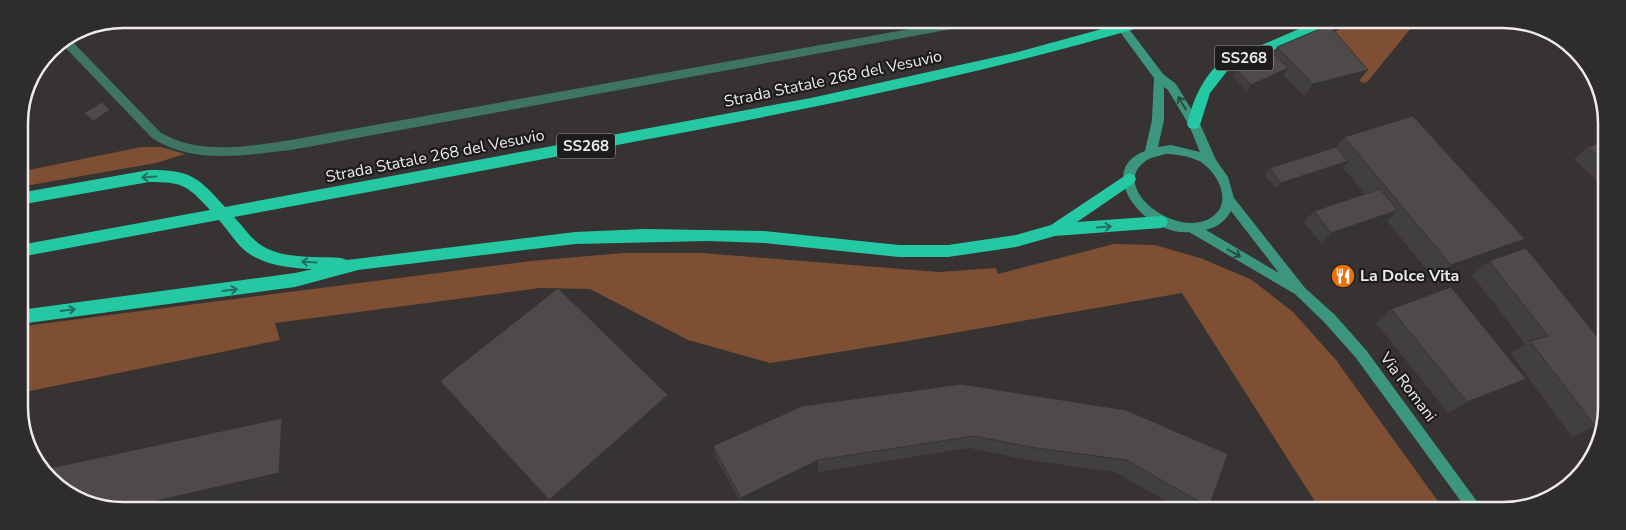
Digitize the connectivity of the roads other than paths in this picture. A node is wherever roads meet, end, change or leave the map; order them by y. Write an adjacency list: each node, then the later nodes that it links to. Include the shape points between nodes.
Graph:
1 (935, 28): 5 (lane, via 291,145 226,150 172,145 156,135)
2 (1122, 28): 6 (street)
3 (1123, 28): 16 (highway, Strada Statale 268 del Vesuvio / SS268, via 980,66 805,104)
4 (1312, 28): 7 (highway, SS268, via 1223,67 1203,92)
5 (69, 45)
6 (1159, 77): 7 (street, one-way to 6, via 1172,87); 8 (street, via 1158,120)
7 (1194, 124): 9 (street)
8 (1151, 152): 9 (street, via 1181,150 1197,154); 10 (street, via 1139,158 1131,168)
9 (1210, 163): 12 (street, via 1228,187)
10 (1129, 180): 13 (street, via 1137,204); 15 (highway)
11 (28, 196): 17 (highway, one-way to 11, via 289,261 270,256 254,248 196,185 168,176 150,176)
12 (1229, 200): 14 (street, via 1226,211 1218,220); 18 (street, Via Romani)
13 (1161, 222): 14 (street); 15 (highway, one-way to 13)
14 (1192, 228): 18 (street, Via Romani, one-way to 18)
15 (1055, 230): 17 (highway, via 1016,241 948,251 754,237 634,235 565,239)
16 (28, 250)
17 (358, 264): 19 (highway, one-way to 17, via 296,280)
18 (1302, 292): 20 (street, Via Romani, via 1361,354)
19 (28, 316)
20 (1470, 502)

